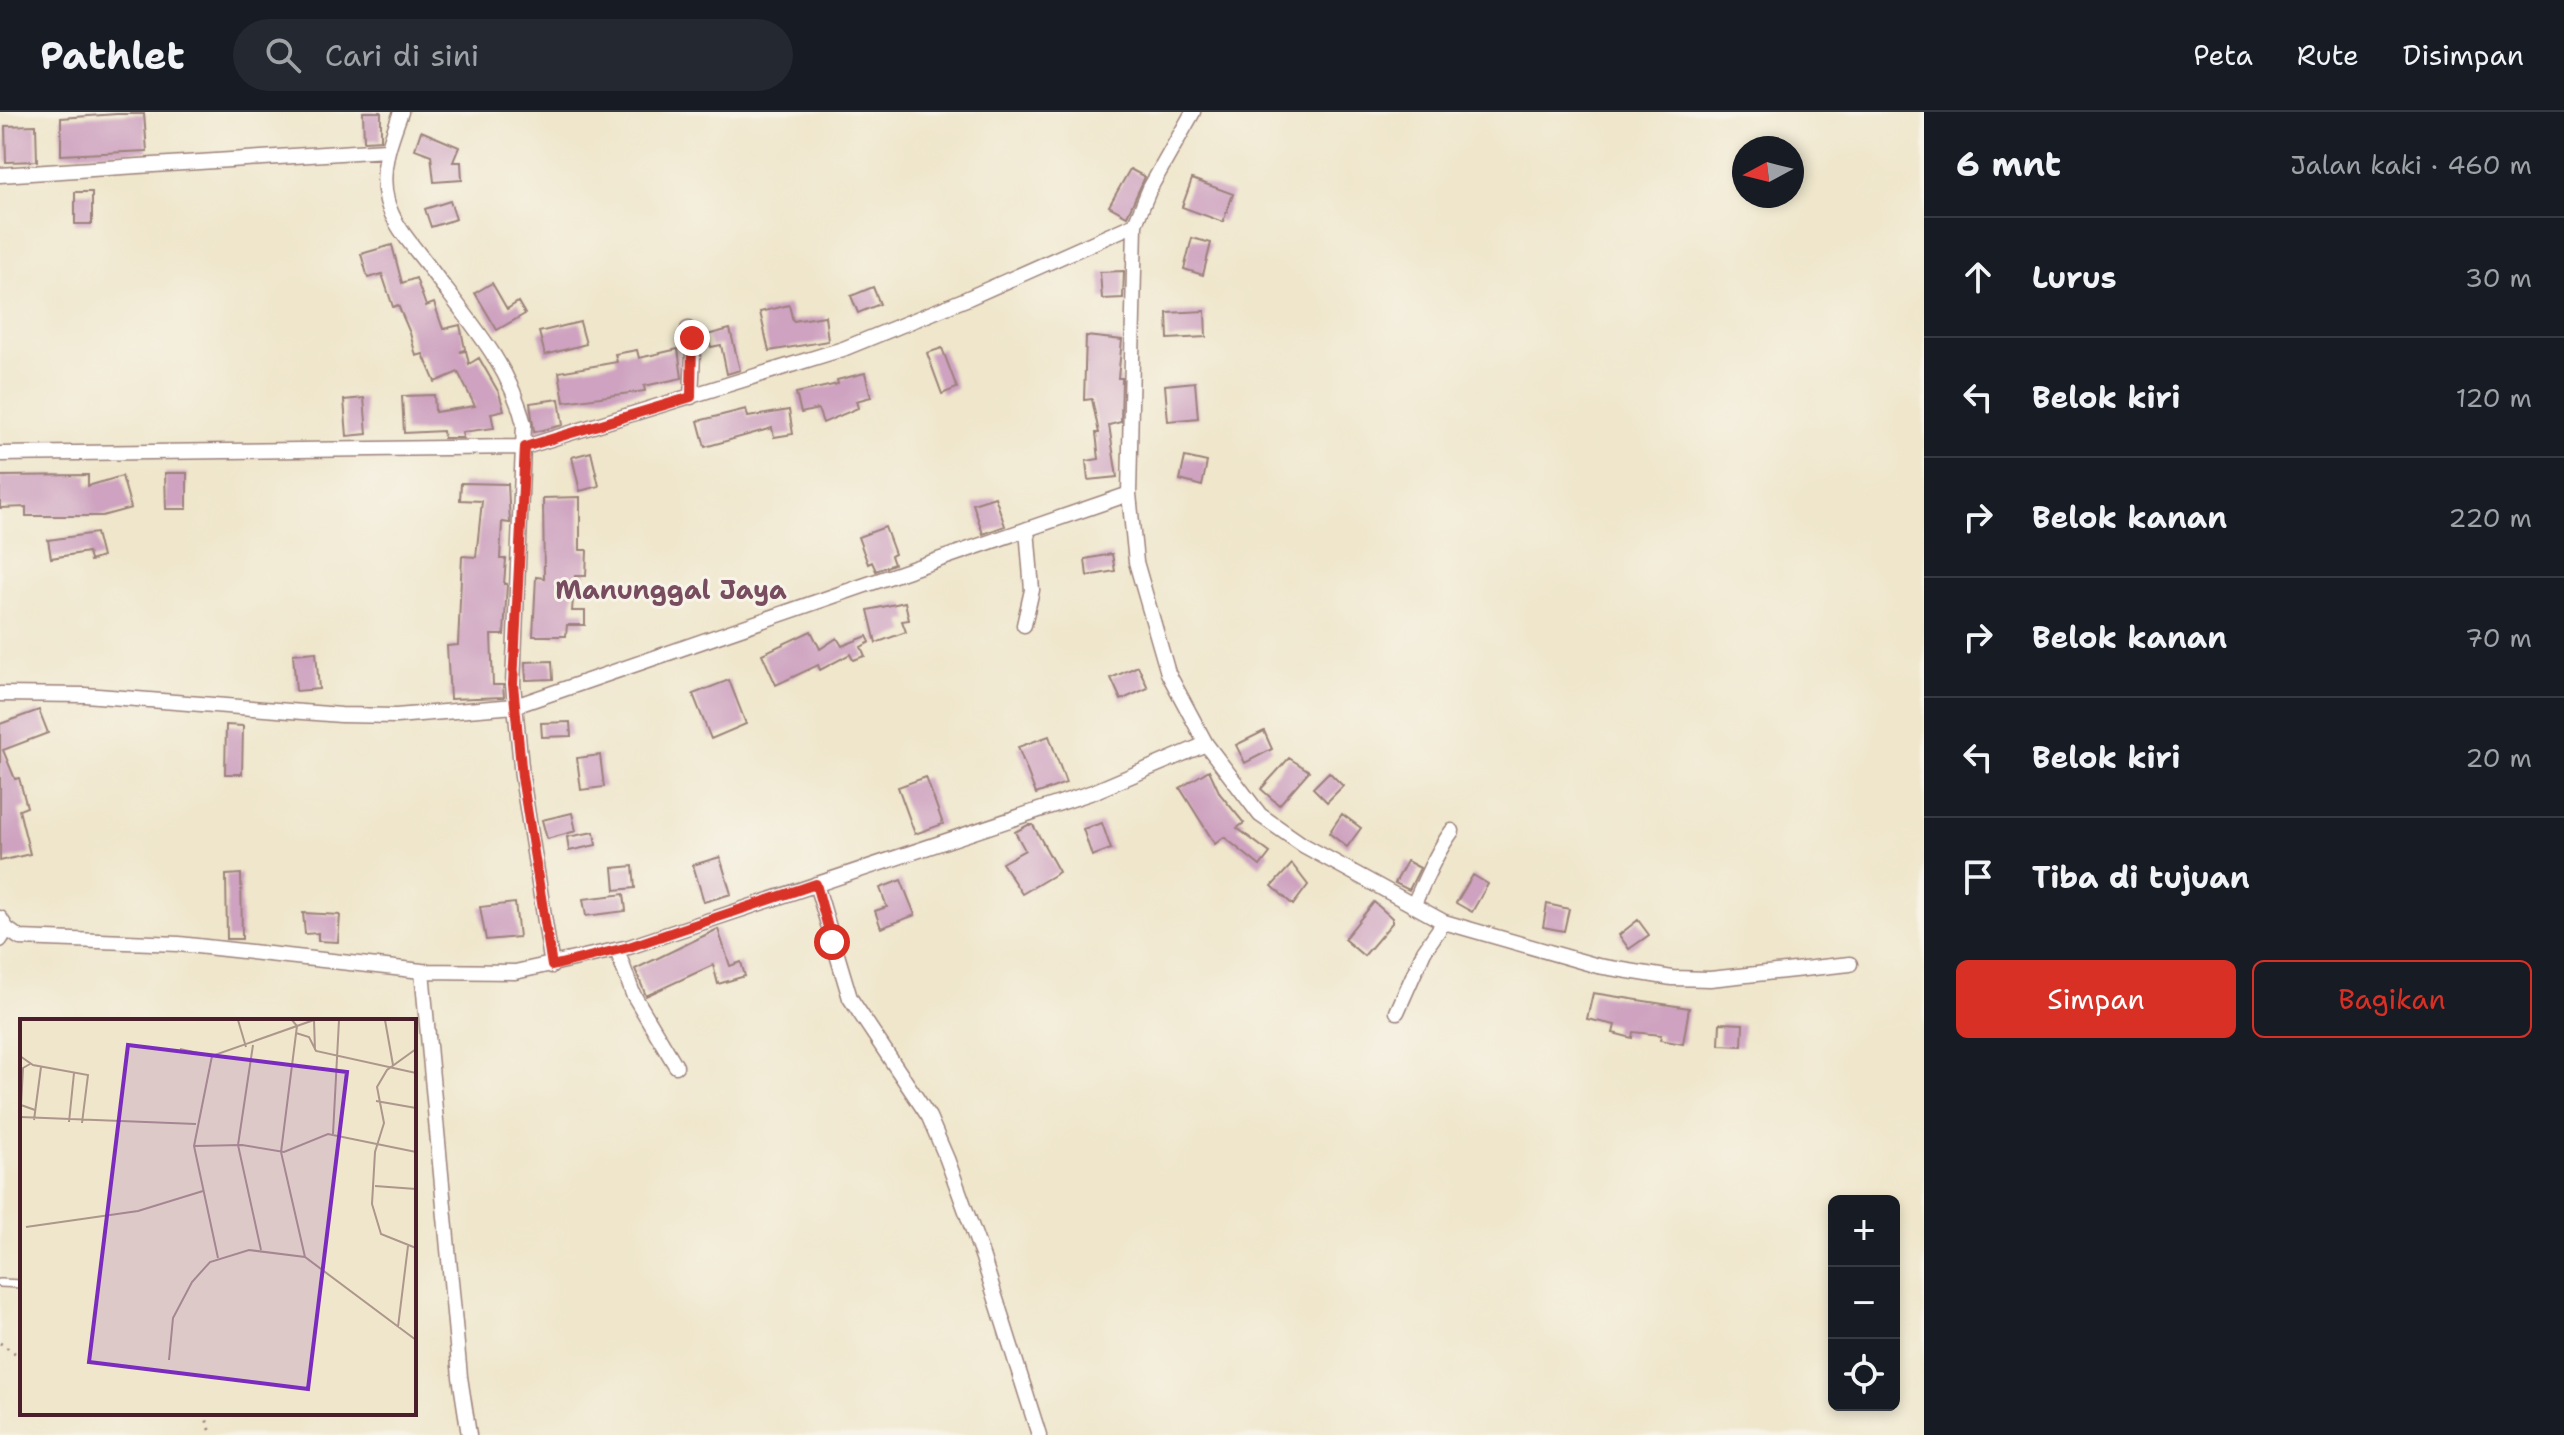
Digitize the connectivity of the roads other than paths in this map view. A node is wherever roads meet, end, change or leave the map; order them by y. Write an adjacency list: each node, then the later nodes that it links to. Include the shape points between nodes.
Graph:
1 (401, 112): 3 (street)
2 (1193, 112): 5 (street)
3 (386, 150): 4 (street); 8 (street, via 387,202 401,229 497,359 516,394)
4 (0, 175)
5 (1135, 224): 7 (street, via 843,349); 10 (street)
6 (688, 329): 7 (street)
7 (691, 397): 8 (street)
8 (525, 447): 9 (street); 14 (street, via 515,601)
9 (0, 454)
10 (1129, 494): 11 (street); 15 (street, via 1136,562 1151,621 1168,673)
11 (1027, 529): 12 (street, via 1032,590); 14 (street)
12 (1024, 625)
13 (0, 694): 14 (street, via 85,695 341,715)
14 (515, 706): 23 (street)
15 (1206, 744): 17 (street, via 1093,792); 18 (street, via 1239,791 1276,828)
16 (1452, 831): 18 (street)
17 (816, 884): 21 (street); 30 (street, via 850,998 929,1117 947,1159)
18 (1413, 906): 19 (street)
19 (1444, 922): 22 (street, via 1598,966 1672,978 1733,978); 25 (street, via 1424,951)
20 (2, 929): 24 (street, via 20,938 179,944)
21 (617, 950): 23 (street); 26 (street, via 633,994)
22 (1850, 964)
23 (552, 966): 24 (street, via 515,972)
24 (422, 971): 29 (street)
25 (1397, 1012)
26 (676, 1066)
27 (0, 1283): 28 (lane)
28 (20, 1284)
29 (469, 1435)
30 (1039, 1435)

